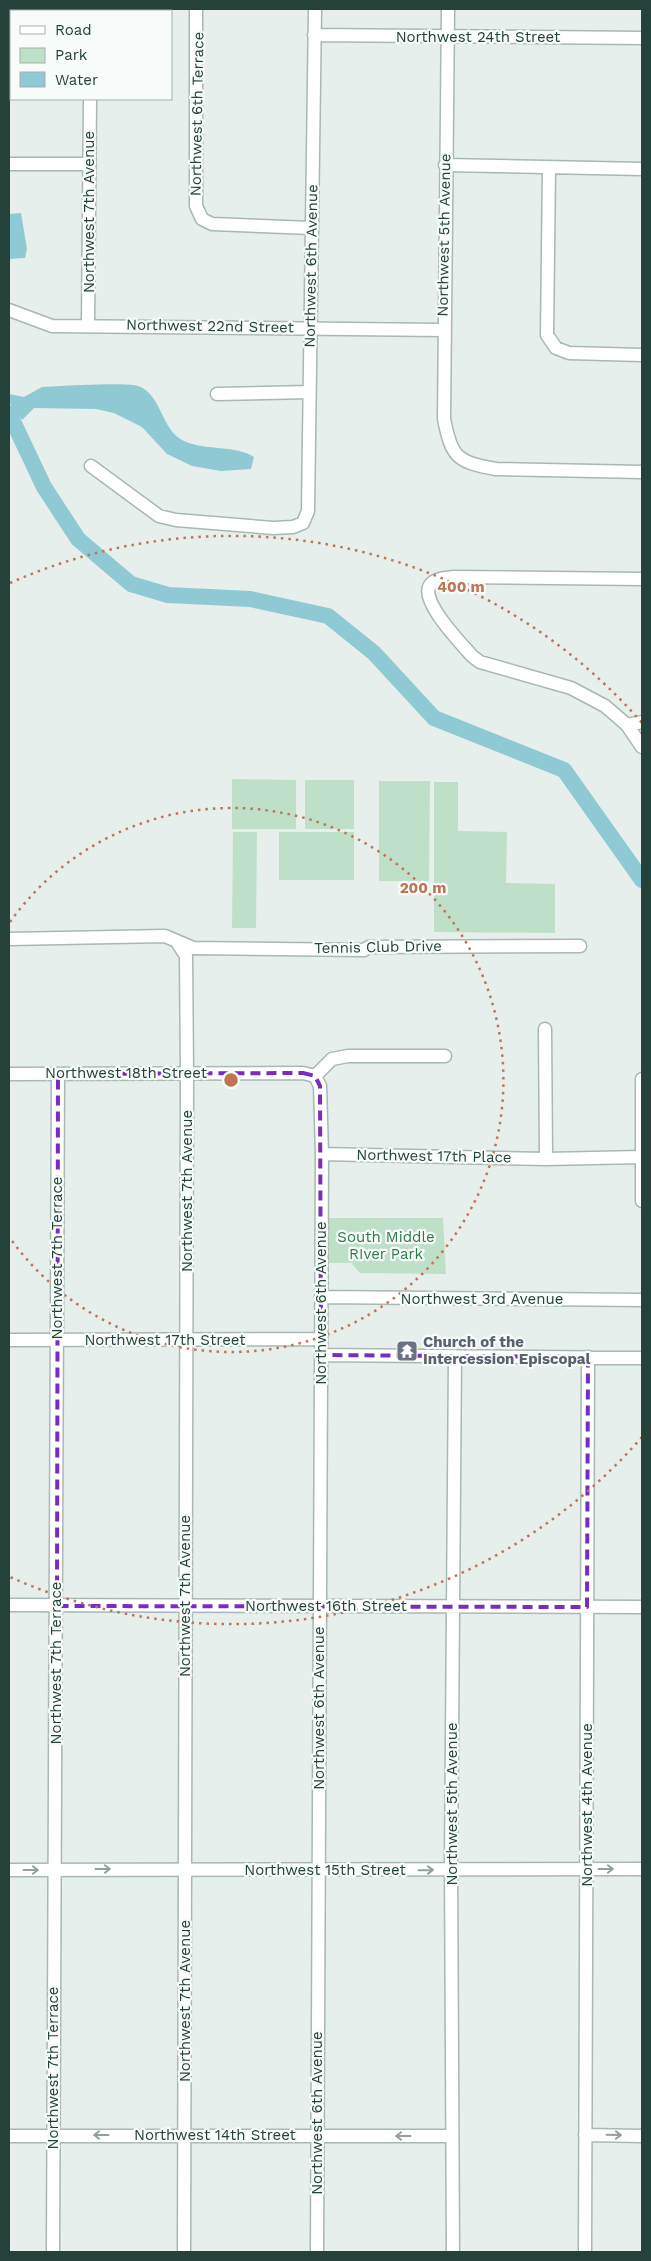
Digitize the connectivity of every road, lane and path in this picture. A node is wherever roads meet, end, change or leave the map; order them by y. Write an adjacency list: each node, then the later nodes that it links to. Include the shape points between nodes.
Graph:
1 (196, 9): 13 (street, Northwest 6th Terrace, via 196,206 202,219 212,224)
2 (315, 9): 4 (street, Northwest 6th Avenue)
3 (448, 9): 5 (street, Northwest 5th Avenue)
4 (314, 35): 5 (street, Northwest 24th Street); 13 (street, Northwest 6th Avenue)
5 (447, 37): 6 (street, Northwest 24th Street); 10 (street, Northwest 5th Avenue)
6 (642, 38)
7 (90, 100): 9 (street, Northwest 7th Avenue)
8 (9, 164): 9 (street)
9 (89, 164): 15 (street, Northwest 7th Avenue)
10 (445, 165): 11 (street); 17 (street, Northwest 5th Avenue)
11 (550, 168): 12 (street); 18 (street, via 547,335 556,348 569,353)
12 (642, 169)
13 (311, 228): 16 (street, Northwest 6th Avenue)
14 (9, 310): 15 (street, Northwest 22nd Street, via 52,326)
15 (88, 325): 16 (street, Northwest 22nd Street)
16 (311, 327): 17 (street, Northwest 22nd Street); 19 (street, Northwest 6th Avenue)
17 (443, 330): 22 (street, Northwest 5th Avenue, via 444,419 449,445 458,457 496,469)
18 (642, 355)
19 (310, 392): 20 (street); 21 (street, Northwest 6th Avenue, via 308,511 303,523 293,528 159,516)
20 (217, 394)
21 (91, 466)
22 (642, 472)
23 (642, 579): 25 (street, via 454,577 430,584 427,594 430,605 480,662 571,688 605,706)
24 (642, 722): 25 (street)
25 (627, 725): 26 (street)
26 (642, 747)
27 (9, 939): 28 (street, Tennis Club Drive, via 165,936)
28 (177, 942): 29 (street, Tennis Club Drive, via 193,948 364,950 369,947 432,945); 32 (street, Northwest 7th Avenue, via 186,956)
29 (580, 946)
30 (545, 1028): 39 (street)
31 (445, 1056): 35 (street, via 348,1056 332,1059)
32 (187, 1073): 34 (street, Northwest 18th Street); 35 (street, Northwest 18th Street); 45 (street, Northwest 7th Avenue)
33 (9, 1074): 34 (street, Northwest 18th Street)
34 (58, 1074): 44 (street, Northwest 7th Terrace)
35 (315, 1076): 37 (street, Northwest 6th Avenue, via 320,1086)
36 (642, 1079): 38 (street)
37 (322, 1154): 39 (street, Northwest 17th Place); 41 (street, Northwest 6th Avenue)
38 (642, 1157): 39 (street, Northwest 17th Place); 40 (street)
39 (546, 1159)
40 (642, 1201)
41 (321, 1297): 42 (street, Northwest 3rd Avenue); 46 (street, Northwest 6th Avenue)
42 (642, 1300)
43 (9, 1340): 44 (street, Northwest 17th Street)
44 (56, 1340): 45 (street, Northwest 17th Street); 52 (street, Northwest 7th Terrace)
45 (186, 1340): 46 (street, Northwest 17th Street); 53 (street, Northwest 7th Avenue)
46 (320, 1340): 47 (street, Northwest 6th Avenue)
47 (321, 1355): 48 (street); 54 (street, Northwest 6th Avenue)
48 (455, 1356): 49 (street); 55 (street, Northwest 5th Avenue)
49 (588, 1357): 50 (street); 56 (street, Northwest 4th Avenue)
50 (642, 1358)
51 (9, 1606): 52 (street, Northwest 16th Street)
52 (56, 1606): 53 (street, Northwest 16th Street); 61 (street, Northwest 7th Terrace)
53 (185, 1606): 54 (street, Northwest 16th Street); 58 (street, Northwest 7th Avenue)
54 (320, 1606): 55 (street, Northwest 16th Street); 64 (street, Northwest 6th Avenue)
55 (452, 1607): 56 (street, Northwest 16th Street); 62 (street, Northwest 5th Avenue)
56 (587, 1607): 57 (street, Northwest 16th Street); 63 (street, Northwest 4th Avenue)
57 (642, 1607)
58 (185, 1869): 61 (street, Northwest 15th Street, one-way to 58); 64 (street, Northwest 15th Street); 65 (street, Northwest 7th Avenue)
59 (642, 1869): 63 (street, Northwest 15th Street, one-way to 59)
60 (9, 1870): 61 (street, Northwest 15th Street, one-way to 61)
61 (54, 1870): 66 (street, Northwest 7th Terrace)
62 (452, 1870): 63 (street, Northwest 15th Street); 64 (street, Northwest 15th Street, one-way to 62); 70 (street, Northwest 5th Avenue)
63 (587, 1870): 68 (street, Northwest 4th Avenue)
64 (318, 1871): 67 (street, Northwest 6th Avenue)
65 (184, 2134): 66 (street, Northwest 14th Street, one-way to 66); 67 (street, Northwest 14th Street); 73 (street, Northwest 7th Avenue)
66 (53, 2135): 69 (street, Northwest 14th Street); 72 (street, Northwest 7th Terrace)
67 (317, 2135): 70 (street, Northwest 14th Street, one-way to 67); 74 (street, Northwest 6th Avenue)
68 (585, 2135): 71 (street, one-way to 71); 76 (street, Northwest 4th Avenue)
69 (9, 2136)
70 (452, 2136): 75 (street, Northwest 5th Avenue)
71 (642, 2136)
72 (53, 2252)
73 (184, 2252)
74 (317, 2252)
75 (453, 2252)
76 (585, 2252)

